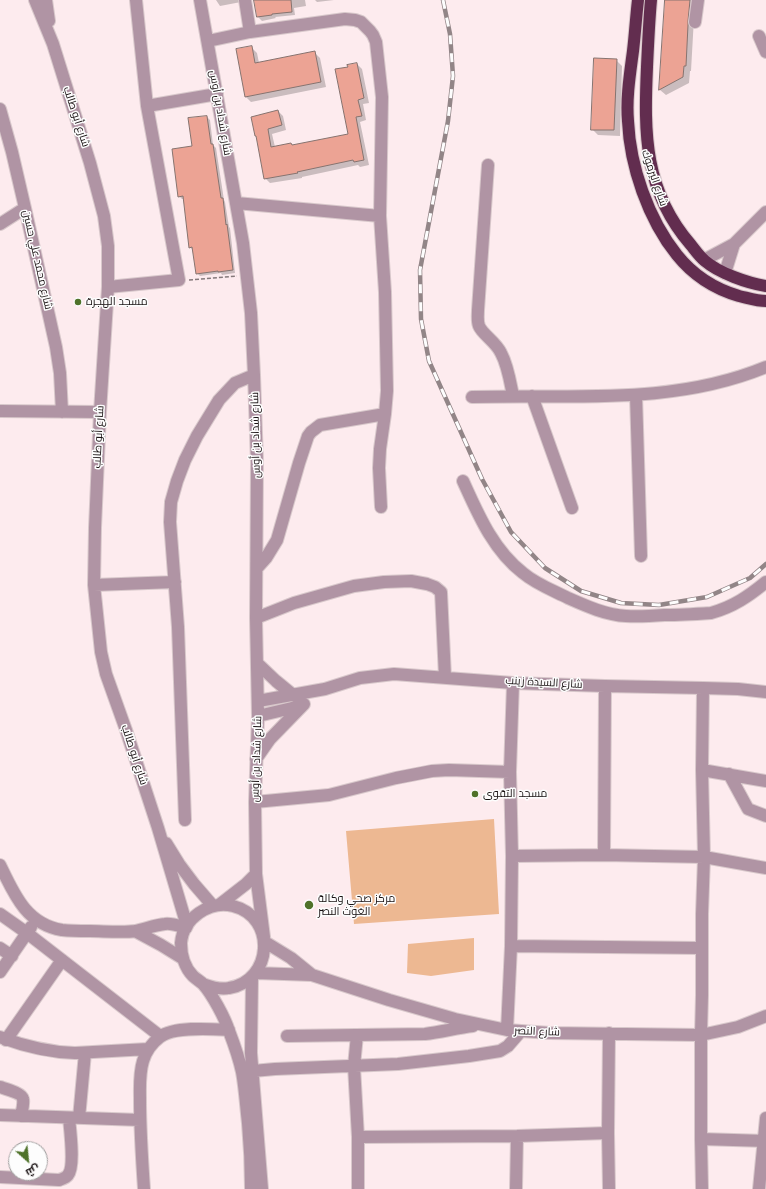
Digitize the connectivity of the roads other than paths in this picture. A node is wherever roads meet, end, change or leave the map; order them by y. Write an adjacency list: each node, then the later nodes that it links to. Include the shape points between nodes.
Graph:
1 (35, 0): 13 (street, شارع أبو طالب)
2 (46, 0): 13 (street, شارع أبو طالب)
3 (136, 0): 16 (street)
4 (200, 0): 12 (street, شارع شداد بن أوس)
5 (245, 0): 10 (street)
6 (638, 0): 29 (highway, شارع اليرموك, via 627,119 633,160 650,210 677,255 709,284 731,294)
7 (651, 0): 25 (highway, شارع اليرموك, via 645,121 650,163 658,192 671,217 683,236)
8 (698, 0): 9 (street)
9 (695, 22)
10 (250, 32): 12 (street); 22 (street, via 345,19 361,22 370,31 376,42 382,97)
11 (759, 36): 14 (street)
12 (208, 41): 15 (street, شارع شداد بن أوس)
13 (53, 44): 28 (street, شارع أبو طالب, via 104,216 108,246)
14 (766, 52)
15 (217, 94): 16 (street); 19 (street, شارع شداد بن أوس)
16 (147, 106): 28 (street, via 179,280)
17 (0, 109): 20 (street, شارع محمد علي حسين)
18 (488, 165): 33 (street, via 478,323 501,352)
19 (236, 203): 22 (street); 31 (street, شارع شداد بن أوس, via 252,320)
20 (25, 208): 23 (street); 37 (street, شارع محمد علي حسين, via 56,347)
21 (766, 212): 24 (street)
22 (380, 216): 39 (street, via 385,292)
23 (0, 224)
24 (734, 244): 25 (street); 26 (street)
25 (704, 260): 26 (highway, شارع اليرموك)
26 (725, 273): 27 (highway, شارع اليرموك)
27 (766, 286)
28 (108, 287): 38 (street, شارع أبو طالب)
29 (766, 301)
30 (766, 368): 32 (street, via 693,388)
31 (254, 375): 44 (street, شارع شداد بن أوس); 45 (street, via 235,383 218,400 191,448 177,481 170,512)
32 (636, 395): 34 (street); 43 (street)
33 (513, 396): 34 (street); 35 (street)
34 (532, 396): 42 (street)
35 (472, 397)
36 (0, 411): 37 (street)
37 (62, 412): 38 (street)
38 (100, 412): 47 (street, شارع أبو طالب)
39 (385, 414): 41 (street, via 379,468); 44 (street, via 320,425 311,432 299,463 277,540)
40 (464, 482): 46 (street, via 486,528 510,562 533,580 601,611 626,616 711,613 738,603)
41 (381, 507)
42 (572, 508)
43 (641, 556)
44 (257, 568): 48 (street, شارع شداد بن أوس)
45 (175, 582): 47 (street); 67 (street)
46 (766, 582)
47 (94, 585): 68 (street, شارع أبو طالب, via 103,664)
48 (256, 618): 49 (street, شارع شداد بن أوس); 50 (street, via 294,603 354,586 411,581 427,584 441,592)
49 (258, 663): 56 (street); 57 (street, شارع شداد بن أوس)
50 (445, 677): 51 (street, شارع السيدة زينب); 54 (street, شارع السيدة زينب, via 394,674 369,676)
51 (513, 682): 52 (street, شارع السيدة زينب); 62 (street)
52 (605, 686): 53 (street, شارع السيدة زينب); 69 (street)
53 (703, 688): 55 (street, شارع السيدة زينب); 61 (street)
54 (325, 690): 56 (street, شارع السيدة زينب); 58 (street, شارع السيدة زينب)
55 (766, 692)
56 (293, 695): 57 (street, شارع السيدة زينب)
57 (258, 701): 59 (street, شارع شداد بن أوس)
58 (304, 704): 59 (street, شارع السيدة زينب); 60 (street, via 270,739)
59 (258, 716): 60 (street, شارع شداد بن أوس)
60 (256, 759): 65 (street, شارع شداد بن أوس)
61 (702, 770): 63 (street); 71 (street)
62 (510, 772): 65 (street, via 432,771 329,795); 70 (street)
63 (729, 774): 64 (street); 66 (street, via 748,809)
64 (766, 781)
65 (255, 802): 74 (street, شارع شداد بن أوس)
66 (766, 816)
67 (185, 820)
68 (158, 828): 75 (street, شارع أبو طالب, via 179,864); 78 (street, شارع أبو طالب)
69 (604, 855): 70 (street); 71 (street)
70 (512, 856): 82 (street)
71 (704, 857): 73 (street); 84 (street)
72 (0, 865): 77 (street, via 21,905)
73 (766, 868)
74 (256, 874): 75 (street); 81 (street, شارع شداد بن أوس)
75 (216, 906): 78 (street, via 198,913); 81 (street, via 234,906 247,912 258,923)
76 (0, 914): 80 (street)
77 (36, 920): 79 (street, via 63,930); 80 (street)
78 (186, 927): 79 (street, via 164,924); 86 (street, via 181,942)
79 (135, 931): 86 (street)
80 (27, 933): 85 (street); 87 (street)
81 (264, 939): 89 (street, via 263,958); 90 (street, شارع النصر)
82 (511, 946): 84 (street); 97 (street)
83 (0, 948): 85 (street)
84 (702, 948): 101 (street)
85 (12, 956): 88 (street)
86 (182, 958): 91 (street, via 190,973)
87 (62, 960): 102 (street); 104 (street)
88 (0, 972)
89 (254, 975): 90 (street, شارع النصر); 91 (street, via 242,984 229,988 215,988); 108 (street, via 251,1053)
90 (312, 975): 94 (street, شارع النصر)
91 (203, 984): 92 (street)
92 (222, 1014): 95 (street, via 218,1021); 96 (street)
93 (766, 1016): 101 (street, شارع النصر, via 722,1032)
94 (480, 1025): 97 (street, شارع النصر); 100 (street, via 425,1034)
95 (207, 1028): 96 (street); 102 (street, via 178,1030)
96 (229, 1030): 108 (street)
97 (507, 1030): 98 (street, شارع النصر)
98 (521, 1031): 99 (street, شارع النصر); 107 (street, via 508,1046 496,1052 398,1064)
99 (609, 1033): 101 (street, شارع النصر); 115 (street)
100 (357, 1035): 103 (street); 107 (street)
101 (701, 1035): 118 (street)
102 (160, 1036): 105 (street)
103 (287, 1036)
104 (3, 1038): 106 (street, via 51,1051)
105 (148, 1049): 106 (street); 114 (street, via 142,1062 140,1079)
106 (85, 1053): 112 (street)
107 (354, 1066): 108 (street); 117 (street)
108 (247, 1071): 122 (street); 123 (street)
109 (0, 1087): 111 (street, via 23,1097)
110 (0, 1115): 111 (street)
111 (21, 1116): 112 (street)
112 (74, 1118): 114 (street); 120 (street, via 68,1175 59,1180)
113 (766, 1118): 119 (street)
114 (140, 1120): 121 (street)
115 (608, 1133): 116 (street); 126 (street)
116 (517, 1136): 117 (street); 125 (street)
117 (358, 1137): 124 (street)
118 (701, 1139): 119 (street); 127 (street)
119 (765, 1141): 128 (street)
120 (0, 1177)
121 (144, 1189)
122 (251, 1189)
123 (262, 1189)
124 (358, 1189)
125 (516, 1189)
126 (609, 1189)
127 (702, 1189)
128 (760, 1189)

